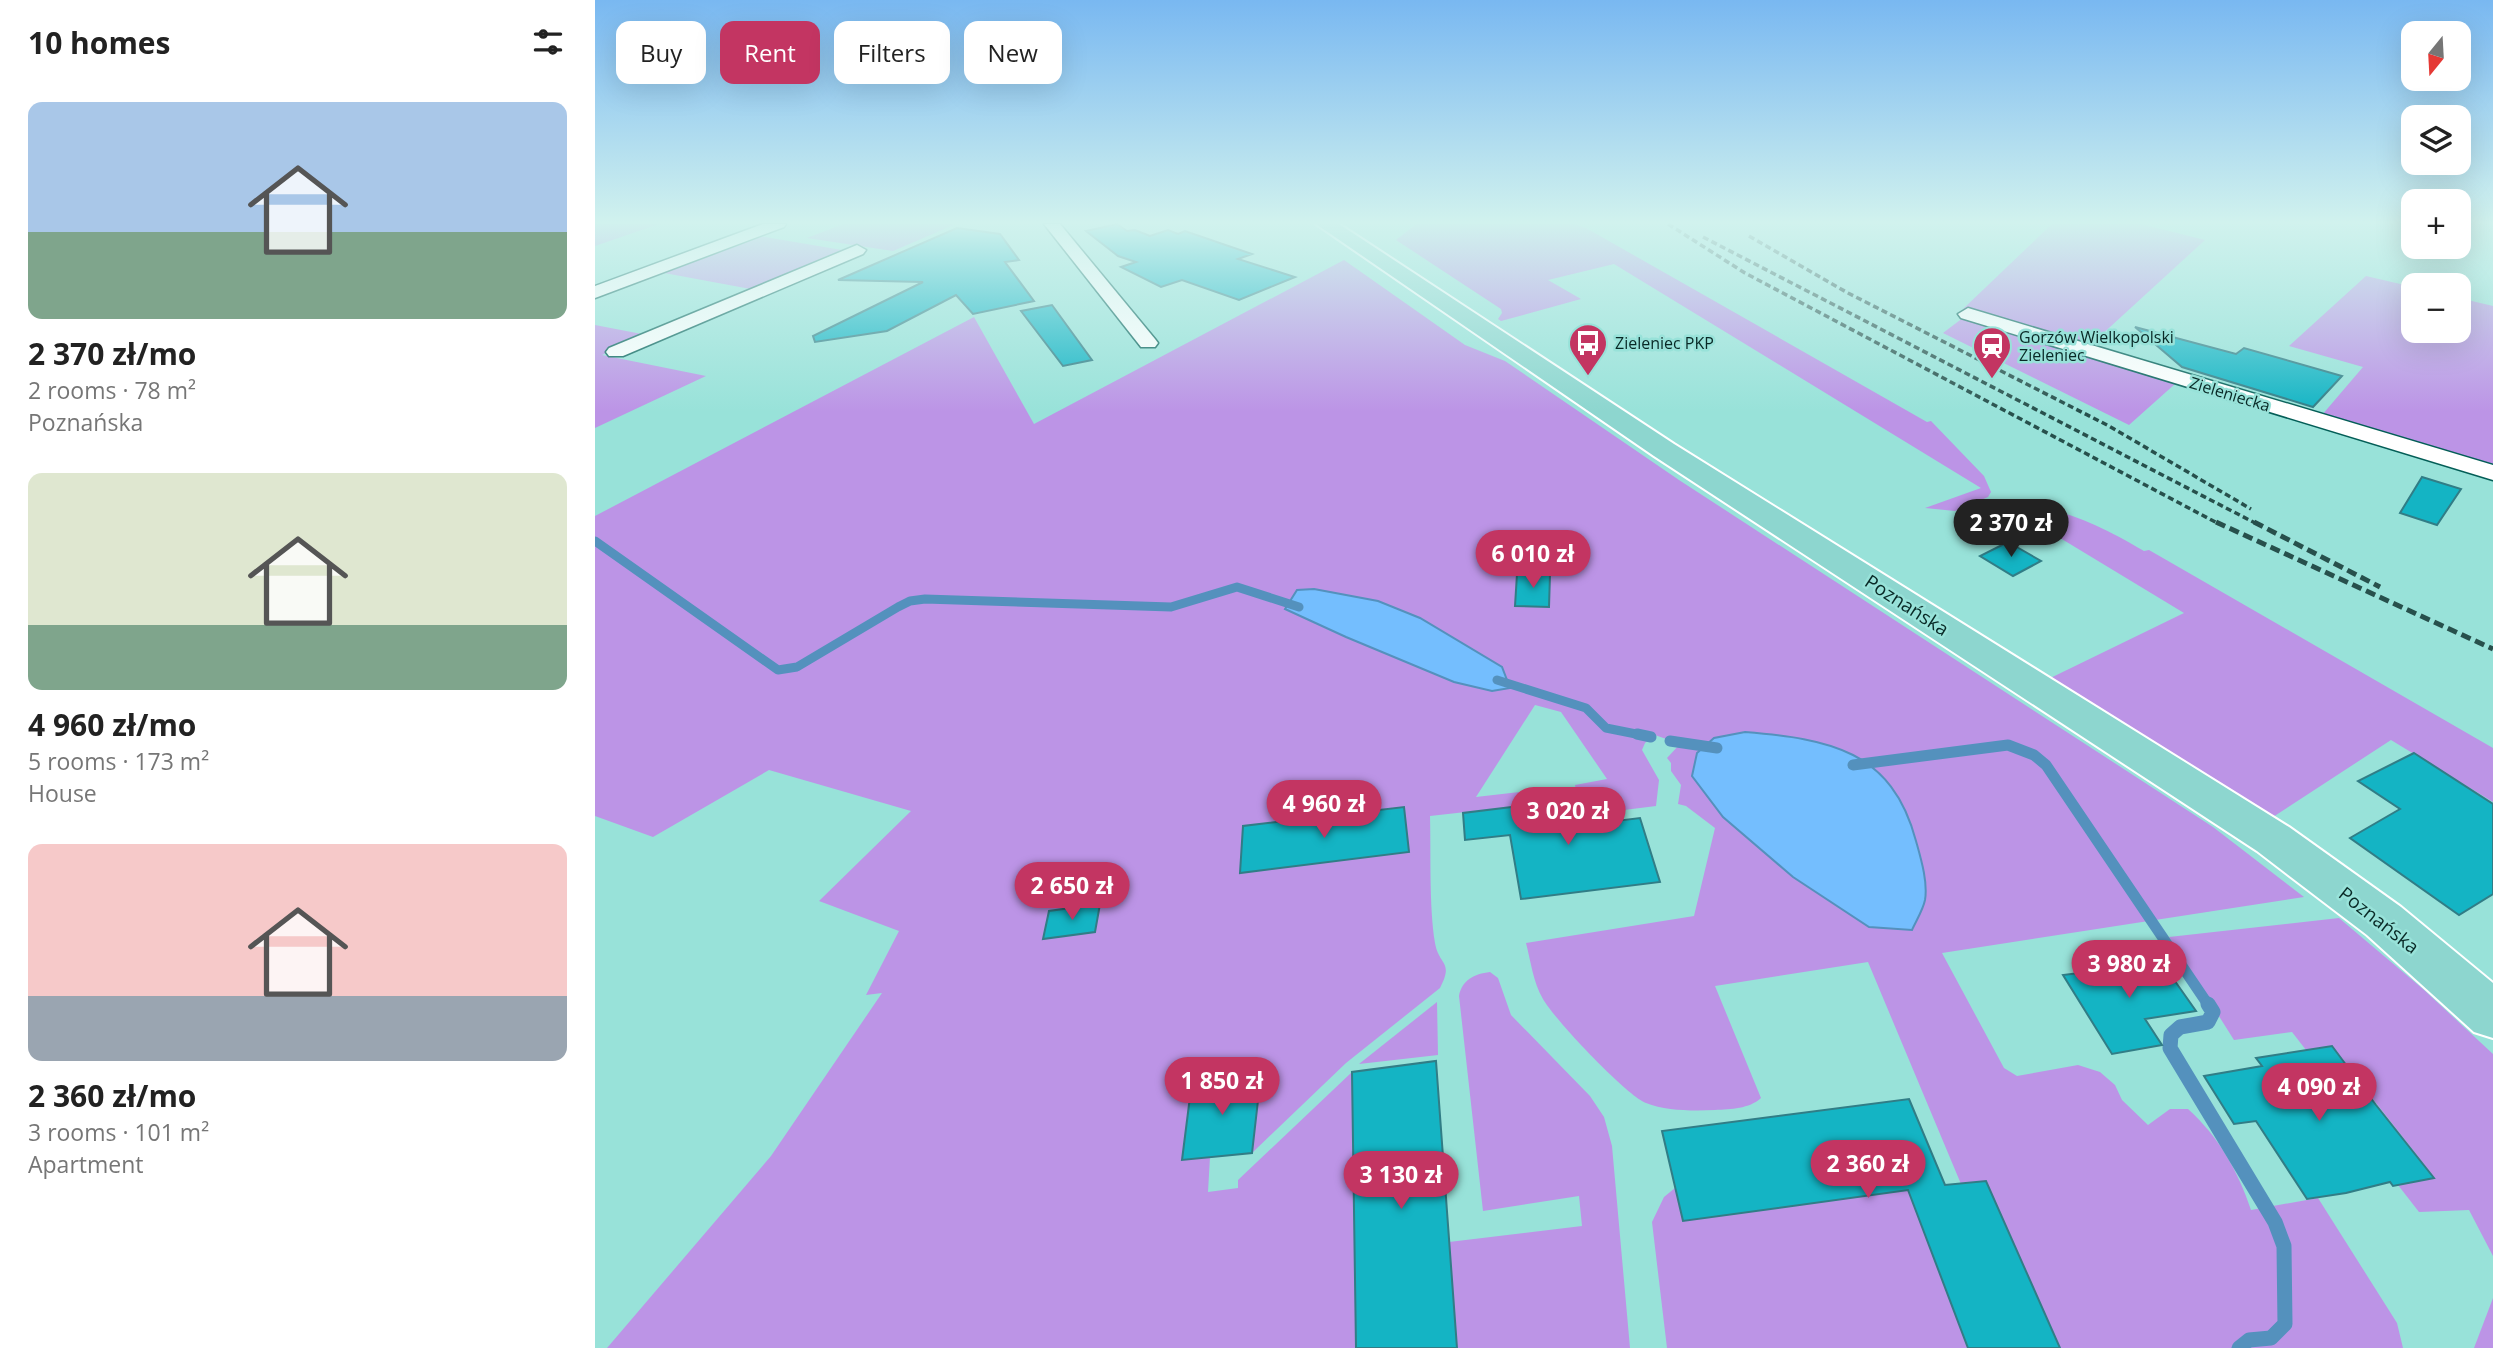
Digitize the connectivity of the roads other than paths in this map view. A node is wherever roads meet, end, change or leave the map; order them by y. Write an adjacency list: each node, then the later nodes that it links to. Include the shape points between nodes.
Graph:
1 (770, 287): 6 (street)
2 (1103, 287): 5 (street)
3 (1420, 287): 8 (main road, Poznańska, via 1675,457 2273,839 2384,921)
4 (1968, 314): 7 (street, Zieleniecka)
5 (1148, 343)
6 (616, 352)
7 (2493, 473)
8 (2488, 1011)

